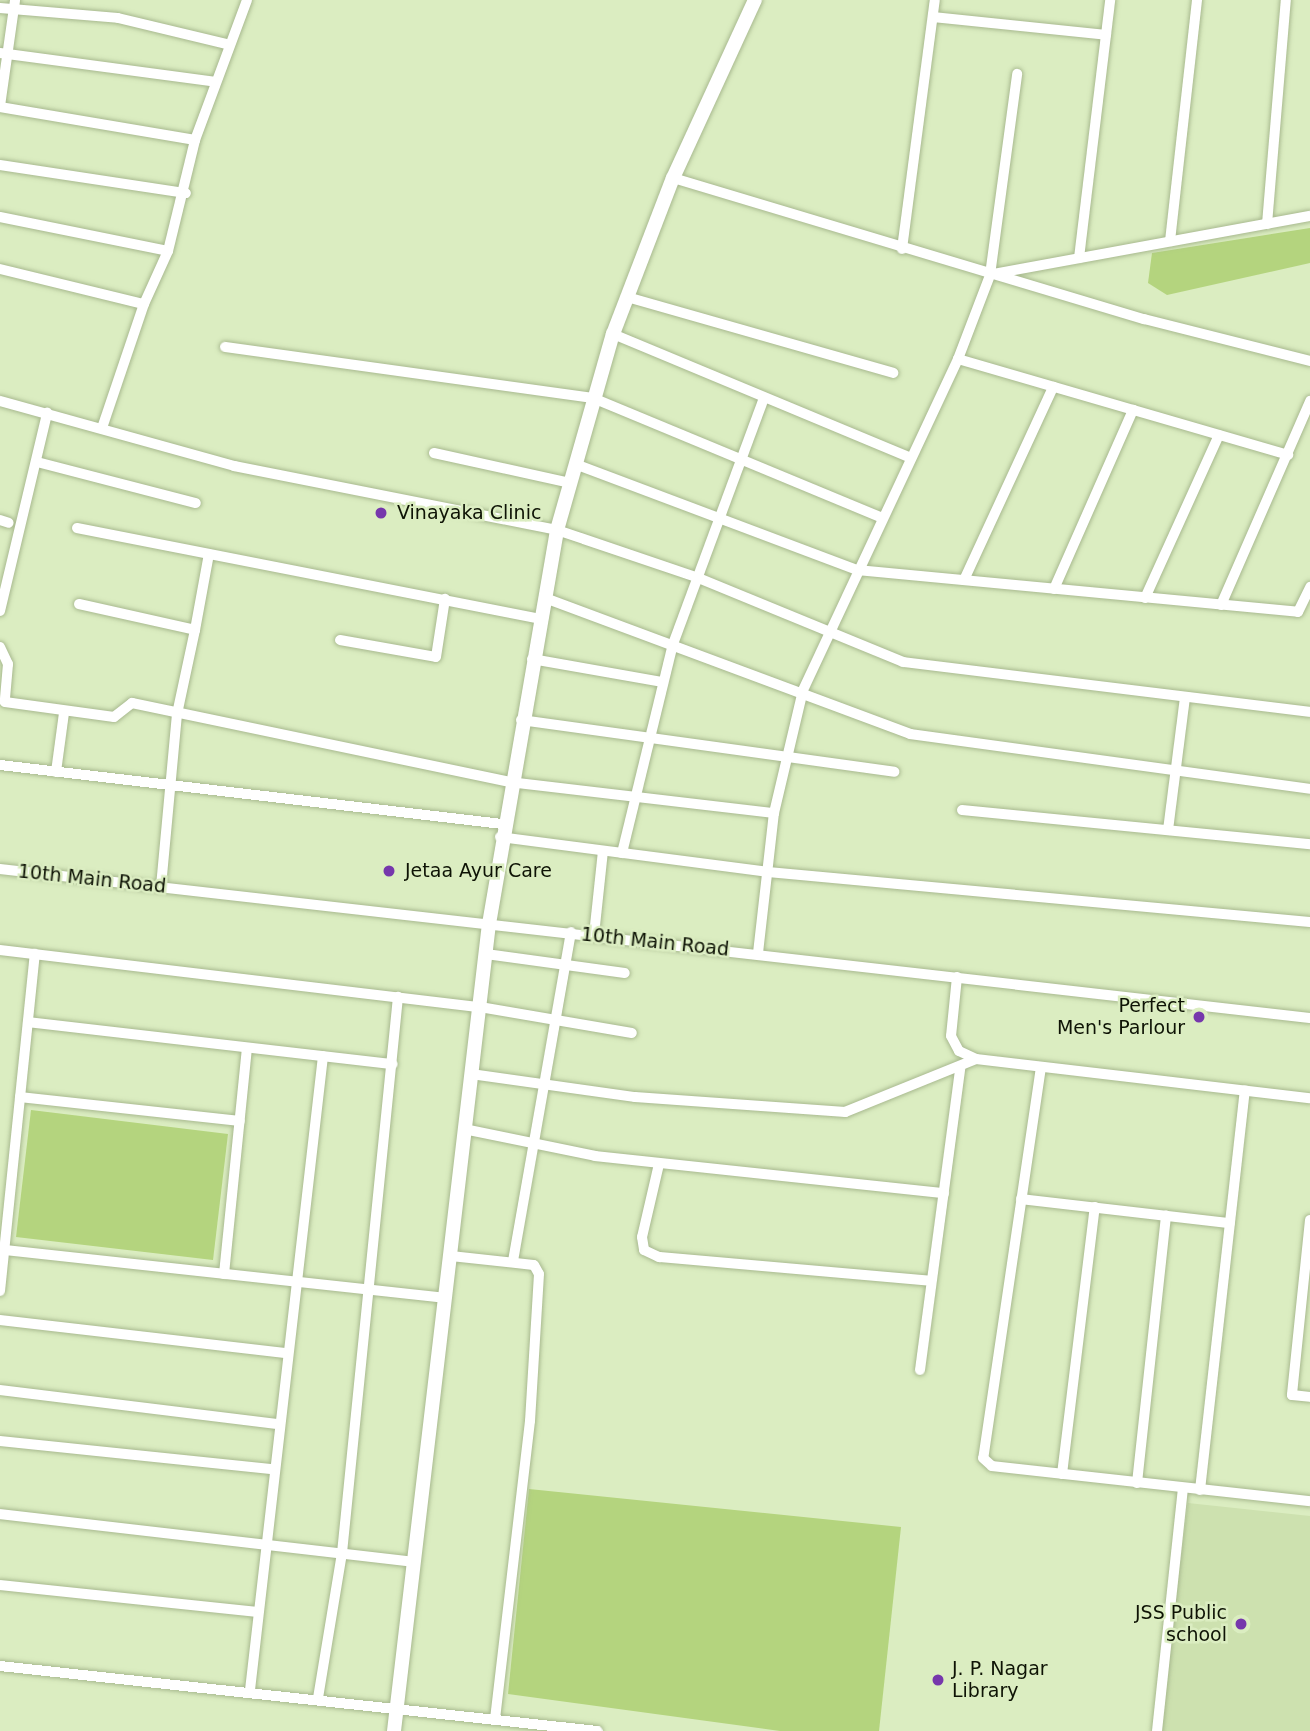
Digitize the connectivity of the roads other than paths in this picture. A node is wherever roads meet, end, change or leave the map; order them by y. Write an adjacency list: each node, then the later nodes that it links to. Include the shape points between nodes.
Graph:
1 (247, 0): 11 (street)
2 (755, 0): 18 (street)
3 (935, 0): 9 (street)
4 (1110, 0): 10 (street)
5 (1197, 0): 23 (street)
6 (1286, 0): 22 (street)
7 (14, 4): 8 (street); 11 (street, via 118,18); 12 (street)
8 (0, 8)
9 (933, 18): 10 (street); 24 (street)
10 (1106, 35): 26 (street)
11 (226, 44): 14 (street)
12 (5, 53): 14 (street); 15 (street)
13 (1017, 74): 28 (street)
14 (216, 82): 16 (street)
15 (0, 107): 16 (street)
16 (195, 140): 19 (street)
17 (0, 165): 19 (street)
18 (673, 178): 24 (street); 29 (street)
19 (186, 193): 25 (street)
20 (1310, 216): 22 (street)
21 (0, 217): 25 (street)
22 (1267, 223): 23 (street)
23 (1170, 242): 26 (street)
24 (902, 249): 28 (street)
25 (168, 251): 30 (street)
26 (1079, 258): 28 (street)
27 (0, 269): 30 (street)
28 (990, 275): 33 (street); 34 (street)
29 (627, 297): 31 (street); 35 (street)
30 (144, 304): 43 (street)
31 (613, 334): 37 (street); 38 (street)
32 (225, 347): 37 (street)
33 (958, 359): 36 (street); 47 (street)
34 (1310, 361)
35 (893, 373)
36 (1053, 387): 41 (street); 60 (street)
37 (593, 398): 48 (street); 50 (street)
38 (764, 398): 47 (street); 48 (street)
39 (0, 401): 42 (street)
40 (1310, 401): 46 (street)
41 (1133, 410): 44 (street); 62 (street)
42 (47, 413): 43 (street); 49 (street)
43 (102, 428): 56 (street, via 234,466)
44 (1219, 435): 46 (street); 64 (street)
45 (435, 453): 51 (street)
46 (1287, 456): 67 (street)
47 (908, 457): 53 (street)
48 (742, 460): 53 (street); 54 (street)
49 (37, 462): 52 (street); 68 (street)
50 (575, 464): 51 (street); 54 (street)
51 (570, 483): 56 (street)
52 (196, 503)
53 (881, 517): 58 (street)
54 (718, 521): 58 (street); 59 (street)
55 (77, 528): 57 (street)
56 (557, 530): 59 (street); 63 (street)
57 (209, 554): 65 (street); 70 (street)
58 (857, 570): 60 (street); 71 (street)
59 (696, 578): 71 (street); 73 (street)
60 (964, 580): 62 (street)
61 (1310, 587): 67 (street, via 1298,612)
62 (1054, 589): 64 (street)
63 (545, 598): 69 (street); 73 (street)
64 (1145, 598): 67 (street)
65 (445, 600): 69 (street); 72 (street, via 436,657)
66 (79, 604): 70 (street)
67 (1221, 605)
68 (0, 611)
69 (540, 619): 75 (street)
70 (195, 630): 81 (street)
71 (828, 633): 77 (street); 78 (street, via 903,662)
72 (340, 640)
73 (673, 644): 76 (street); 77 (street)
74 (0, 648): 80 (street, via 8,664 3,700)
75 (533, 659): 76 (street); 82 (street)
76 (663, 682): 83 (street)
77 (803, 690): 84 (street); 86 (street, via 911,734)
78 (1185, 697): 79 (street); 86 (street)
79 (1310, 712)
80 (64, 713): 81 (street, via 114,717 129,703); 87 (street)
81 (177, 714): 89 (street); 90 (street)
82 (521, 720): 83 (street); 89 (street)
83 (649, 737): 84 (street); 92 (street)
84 (786, 758): 88 (street); 94 (street)
85 (0, 765): 87 (street)
86 (1177, 771): 91 (street); 96 (street)
87 (56, 772): 90 (street)
88 (894, 772)
89 (509, 782): 92 (street); 95 (street)
90 (167, 787): 95 (street); 102 (street)
91 (1310, 789)
92 (633, 797): 94 (street); 99 (street)
93 (962, 810): 96 (street)
94 (774, 813): 101 (street)
95 (501, 831): 98 (street); 104 (street)
96 (1168, 831): 97 (street)
97 (1310, 844)
98 (603, 851): 99 (street); 106 (street)
99 (622, 853): 101 (street)
100 (0, 869): 102 (street, 10th Main Road)
101 (768, 872): 103 (street); 108 (street)
102 (161, 887): 104 (street, 10th Main Road)
103 (1310, 922)
104 (489, 924): 105 (street, 10th Main Road); 110 (street)
105 (571, 932): 106 (street, 10th Main Road); 111 (street)
106 (593, 935): 108 (street, 10th Main Road)
107 (0, 950): 109 (street)
108 (758, 953): 113 (street, 10th Main Road)
109 (35, 954): 114 (street); 117 (street)
110 (486, 954): 111 (street); 115 (street)
111 (568, 967): 112 (street); 118 (street)
112 (625, 973)
113 (957, 977): 116 (street, 10th Main Road); 122 (street, via 951,1036 958,1051)
114 (398, 997): 115 (street); 123 (street)
115 (480, 1007): 118 (street); 126 (street)
116 (1310, 1018)
117 (28, 1022): 120 (street); 129 (street)
118 (556, 1022): 119 (street); 127 (street)
119 (632, 1033)
120 (247, 1048): 121 (street); 131 (street)
121 (323, 1056): 123 (street); 146 (street)
122 (976, 1059): 124 (street); 125 (street)
123 (393, 1064): 148 (street)
124 (1041, 1067): 128 (street); 136 (street)
125 (960, 1069): 127 (street, via 845,1112 635,1097); 135 (street)
126 (471, 1074): 127 (street); 132 (street)
127 (544, 1080): 133 (street)
128 (1245, 1091): 130 (street); 140 (street)
129 (20, 1097): 131 (street); 141 (street)
130 (1310, 1098)
131 (240, 1121): 144 (street)
132 (464, 1129): 133 (street); 142 (street)
133 (530, 1138): 134 (street, via 595,1156); 143 (street)
134 (659, 1164): 135 (street); 145 (street, via 642,1237 644,1250 659,1257)
135 (944, 1193): 145 (street)
136 (1021, 1199): 137 (street); 158 (street, via 983,1458 992,1466)
137 (1095, 1207): 138 (street); 158 (street)
138 (1166, 1216): 140 (street); 159 (street)
139 (1310, 1220): 154 (street, via 1292,1395)
140 (1230, 1223): 161 (street)
141 (5, 1250): 144 (street); 147 (street)
142 (451, 1256): 143 (street); 149 (street)
143 (513, 1261): 173 (street, via 534,1265 539,1274 530,1421)
144 (223, 1275): 146 (street)
145 (931, 1281): 152 (street)
146 (297, 1283): 148 (street); 151 (street)
147 (0, 1291)
148 (368, 1291): 149 (street); 165 (street)
149 (446, 1298): 166 (street)
150 (0, 1320): 151 (street)
151 (287, 1353): 155 (street)
152 (920, 1370)
153 (0, 1390): 155 (street)
154 (1310, 1397)
155 (277, 1423): 157 (street)
156 (0, 1441): 157 (street)
157 (271, 1469): 164 (street)
158 (1062, 1474): 159 (street)
159 (1137, 1483): 160 (street)
160 (1183, 1488): 161 (street); 176 (street)
161 (1200, 1490): 162 (street)
162 (1310, 1501)
163 (0, 1514): 164 (street)
164 (264, 1543): 165 (street); 168 (street)
165 (342, 1553): 166 (street); 171 (street)
166 (414, 1562): 172 (street)
167 (0, 1585): 168 (street)
168 (258, 1612): 170 (street)
169 (0, 1666): 170 (street)
170 (250, 1690): 171 (street)
171 (318, 1698): 172 (street)
172 (397, 1706): 173 (street); 174 (street)
173 (495, 1717): 175 (street)
174 (394, 1731)
175 (597, 1731)
176 (1157, 1731)

